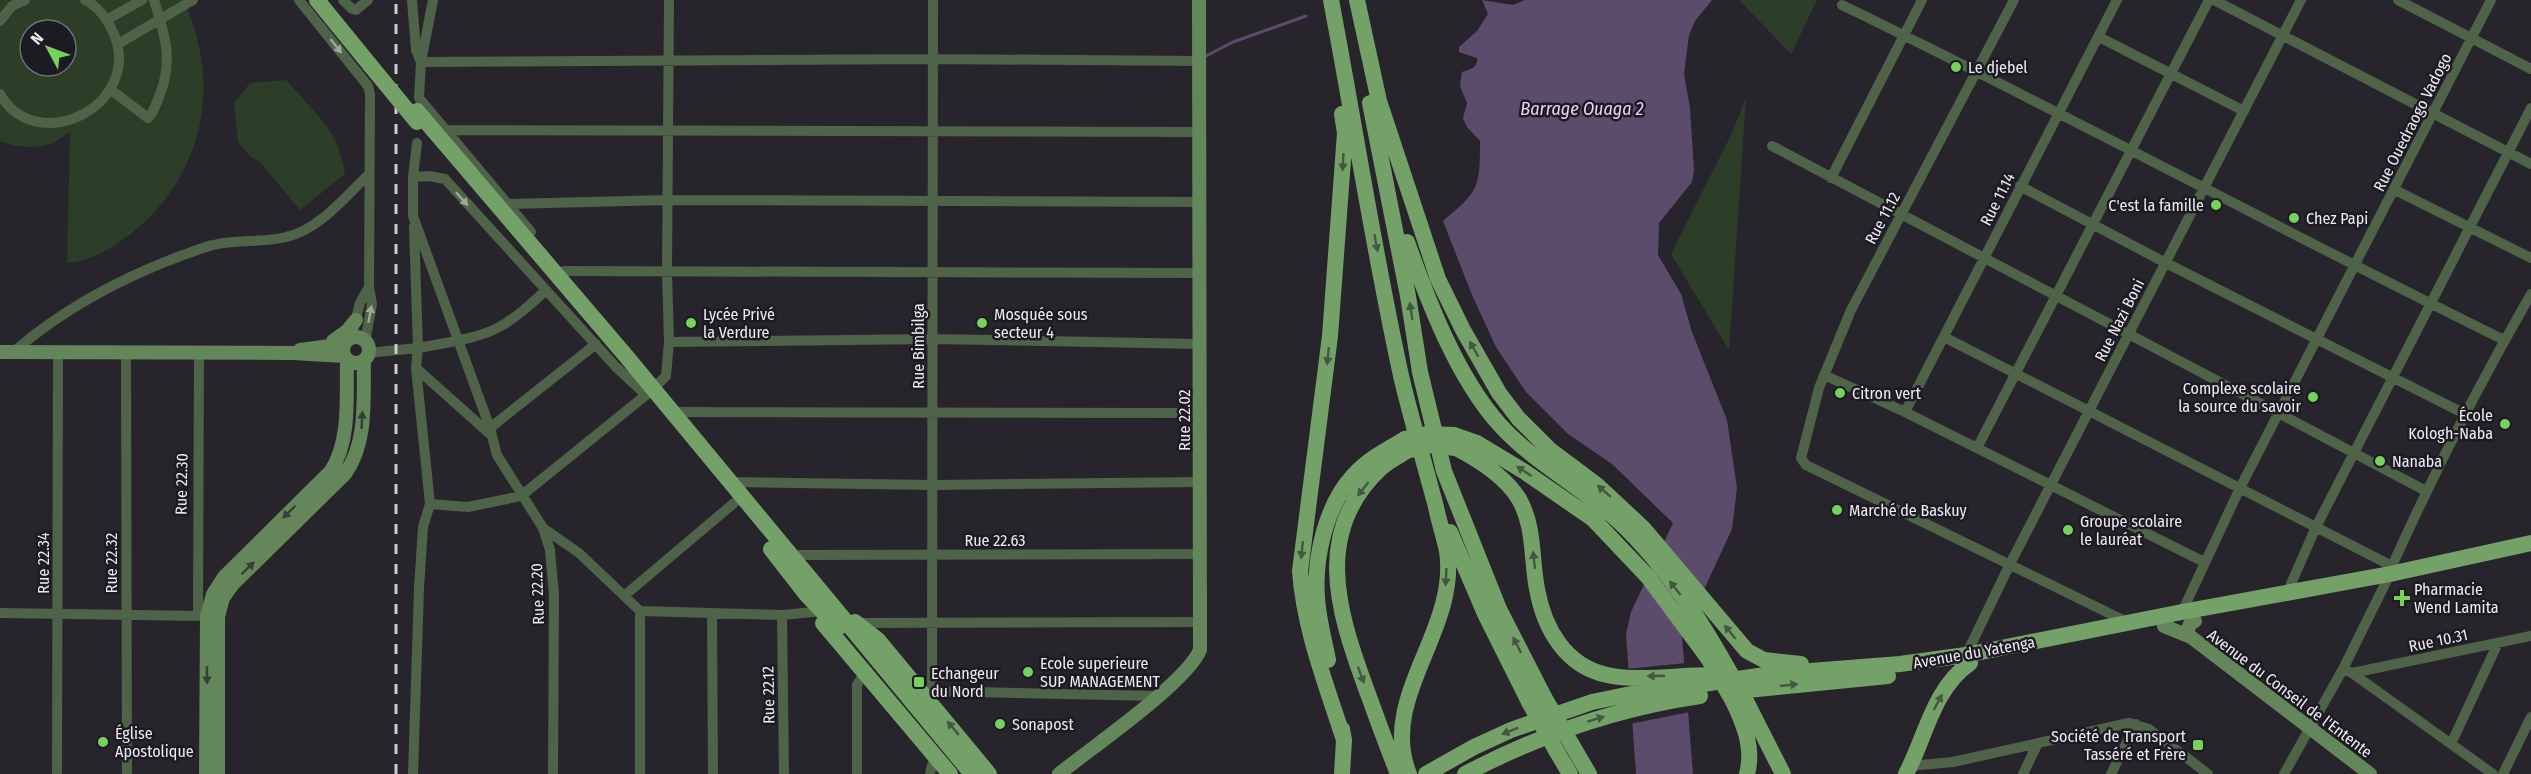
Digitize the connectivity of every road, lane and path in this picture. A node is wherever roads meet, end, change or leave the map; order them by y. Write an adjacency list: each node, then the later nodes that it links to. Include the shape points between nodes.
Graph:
1 (25, 0): 31 (street, via 12,6)
2 (142, 0): 29 (street)
3 (154, 0): 30 (street)
4 (193, 0): 30 (street)
5 (299, 0): 61 (street, one-way to 61, via 368,86)
6 (317, 0): 38 (main road)
7 (327, 0): 38 (main road)
8 (342, 0): 9 (street, via 356,10)
9 (368, 0)
10 (412, 0): 41 (street, via 416,50)
11 (433, 0): 41 (street)
12 (669, 0): 39 (street)
13 (933, 0): 37 (street, Rue Bimbilga)
14 (1199, 0): 40 (street, Rue 22.02)
15 (1324, 0): 182 (main road, one-way to 182, via 1344,133 1329,347 1300,571 1302,603)
16 (1331, 0): 125 (main road, one-way to 125, via 1402,379)
17 (1349, 0): 67 (main road)
18 (1357, 0): 140 (main road, one-way to 18, via 1621,506 1550,450 1518,418 1463,330 1438,279 1379,101)
19 (1922, 0): 32 (street)
20 (2014, 0): 43 (street, Rue 11.12)
21 (2117, 0): 34 (street, Rue 11.14)
22 (2209, 0): 44 (street)
23 (2214, 0): 33 (street)
24 (2301, 0): 33 (street, Rue Nazi Boni)
25 (2398, 0): 35 (street)
26 (2491, 0): 35 (street, Rue Ouedraogo Vadogo)
27 (92, 2): 29 (street)
28 (1842, 5): 32 (street)
29 (108, 19): 36 (street)
30 (160, 20): 36 (street); 45 (street, via 169,56 166,81 152,113 148,118)
31 (0, 21)
32 (1903, 35): 43 (street); 63 (street)
33 (2283, 36): 49 (street, Rue Nazi Boni); 51 (street)
34 (2098, 37): 44 (street); 50 (street, Rue 11.14)
35 (2472, 38): 42 (street); 51 (street, Rue Ouedraogo Vadogo)
36 (118, 44): 45 (street, via 118,71)
37 (934, 59): 39 (street); 40 (street); 55 (street, Rue Bimbilga)
38 (370, 60): 48 (main road)
39 (668, 60): 41 (street); 53 (street)
40 (1200, 61): 54 (street, Rue 22.02)
41 (421, 62): 48 (street)
42 (2531, 69)
43 (1977, 71): 50 (street); 72 (street, Rue 11.12)
44 (2171, 74): 49 (street); 58 (street)
45 (110, 89): 46 (street, via 88,113 66,122 43,123 22,115)
46 (0, 94)
47 (2531, 108): 59 (street)
48 (418, 111): 52 (street); 112 (main road)
49 (2244, 111): 65 (street, Rue Nazi Boni)
50 (2059, 113): 58 (street); 64 (street, Rue 11.14)
51 (2434, 113): 59 (street); 66 (street, Rue Ouedraogo Vadogo)
52 (446, 130): 53 (street); 71 (street)
53 (668, 132): 55 (street); 68 (street)
54 (1200, 132): 55 (street); 70 (street, Rue 22.02)
55 (934, 133): 69 (street, Rue Bimbilga)
56 (417, 142): 62 (street)
57 (1772, 146): 63 (street)
58 (2130, 151): 65 (street); 74 (street)
59 (2508, 152): 60 (street); 75 (street)
60 (2531, 164)
61 (369, 174): 84 (street); 102 (street, via 313,224 288,237 213,244 164,262 117,285)
62 (413, 177): 73 (street); 85 (street, one-way to 85, via 445,179)
63 (1831, 178): 72 (street)
64 (2020, 186): 74 (street); 77 (street, Rue 11.14)
65 (2204, 189): 78 (street, Rue Nazi Boni); 79 (street)
66 (2395, 190): 75 (street); 79 (street, Rue Ouedraogo Vadogo)
67 (1389, 191): 140 (main road, via 1450,347 1499,424); 175 (main road, one-way to 67, via 1444,471 1420,372)
68 (668, 200): 69 (street); 71 (street); 82 (street)
69 (933, 200): 70 (street); 81 (street, Rue Bimbilga)
70 (1200, 202): 83 (street, Rue 22.02)
71 (508, 204): 80 (street)
72 (1900, 215): 77 (street); 110 (street, Rue 11.12, via 1851,310)
73 (414, 216): 94 (street, Rue 22.20); 100 (street)
74 (2093, 223): 78 (street); 87 (street)
75 (2470, 228): 76 (street); 88 (street)
76 (2531, 258)
77 (1984, 259): 87 (street); 91 (street, Rue 11.14)
78 (2166, 263): 90 (street, Rue Nazi Boni); 92 (street)
79 (2356, 267): 88 (street); 92 (street, Rue Ouedraogo Vadogo)
80 (564, 271): 82 (street); 112 (street, via 618,334)
81 (933, 271): 82 (street); 83 (street); 93 (street, Rue Bimbilga)
82 (667, 272): 96 (street)
83 (1201, 273): 98 (street, Rue 22.02)
84 (369, 287): 89 (street); 106 (street, one-way to 84, via 372,304)
85 (545, 291): 94 (street, via 498,328); 97 (street)
86 (2531, 294): 95 (street)
87 (2056, 297): 90 (street); 109 (street)
88 (2430, 304): 95 (street); 111 (street)
89 (356, 320): 99 (street); 101 (street)
90 (2129, 335): 114 (street, Rue Nazi Boni); 118 (street)
91 (1944, 337): 109 (street); 113 (street, Rue 11.14)
92 (2318, 338): 111 (street); 118 (street, Rue Ouedraogo Vadogo)
93 (933, 339): 96 (street); 98 (street); 116 (street, Rue Bimbilga)
94 (456, 340): 100 (street); 120 (street, Rue 22.20)
95 (2504, 340): 119 (street)
96 (669, 342): 112 (street, via 666,376)
97 (596, 344): 112 (street, via 616,367); 120 (street)
98 (1200, 344): 117 (street, Rue 22.02)
99 (327, 345): 101 (street); 107 (street)
100 (418, 348): 106 (street); 108 (street)
101 (347, 350): 106 (street, via 354,363); 106 (street, via 358,338); 107 (street); 156 (street, one-way to 156, via 345,435 339,458 331,471 224,577 213,594)
102 (6, 352): 103 (street)
103 (58, 352): 104 (street); 152 (street, Rue 22.34)
104 (126, 352): 105 (street); 154 (street, Rue 22.32)
105 (199, 352): 107 (street); 156 (street, Rue 22.30)
106 (366, 352): 156 (street, one-way to 106, via 233,585 354,461 361,429)
107 (293, 353)
108 (416, 368): 120 (street); 134 (street)
109 (2016, 374): 114 (street); 123 (street)
110 (1824, 375): 113 (street); 144 (street, Rue 11.12, via 1802,461)
111 (2393, 377): 119 (street); 124 (street)
112 (650, 392): 115 (main road); 132 (street); 133 (main road)
113 (1905, 411): 123 (street)
114 (2089, 411): 128 (street, Rue Nazi Boni); 130 (street)
115 (673, 412): 116 (street); 126 (main road)
116 (933, 412): 117 (street); 129 (street, Rue Bimbilga)
117 (1201, 413): 127 (street, Rue 22.02)
118 (2278, 414): 124 (street); 130 (street, Rue Ouedraogo Vadogo)
119 (2465, 414): 131 (street)
120 (490, 431): 132 (street, Rue 22.20, via 497,455)
121 (1455, 441): 122 (main road, bridge); 167 (main road, one-way to 121, via 1593,519 1477,443); 172 (main road, one-way to 121, via 1607,675 1583,668 1565,654 1549,626 1537,590 1531,534 1519,500 1505,482)
122 (1406, 445): 182 (main road, via 1377,455 1353,476 1338,496 1317,563 1317,596); 189 (main road, one-way to 189, via 1359,494 1342,526 1336,562 1340,607 1356,659)
123 (1977, 448): 128 (street)
124 (2355, 454): 131 (street); 135 (street)
125 (1428, 478): 175 (main road, via 1486,616); 189 (main road, one-way to 189, via 1447,552 1447,582 1437,623 1405,704)
126 (730, 482): 129 (street); 141 (main road)
127 (1201, 482): 129 (street); 139 (street, Rue 22.02)
128 (2051, 485): 143 (street); 144 (street, Rue Nazi Boni)
129 (933, 486): 142 (street, Rue Bimbilga)
130 (2240, 488): 135 (street); 143 (street, Rue Ouedraogo Vadogo)
131 (2426, 491): 145 (street)
132 (521, 496): 134 (street, via 468,507); 136 (street, Rue 22.20)
133 (734, 503): 146 (main road); 148 (street)
134 (430, 504): 194 (street, via 423,527 420,568)
135 (2316, 527): 145 (street); 147 (street)
136 (543, 528): 148 (street, via 579,553); 195 (street, Rue 22.20, via 554,595)
137 (2531, 543): 145 (main road, Avenue du Yatenga)
138 (2531, 553): 145 (main road, Avenue du Yatenga)
139 (1200, 554): 142 (street, Rue 22.63); 158 (street, Rue 22.02)
140 (1657, 554): 167 (main road, one-way to 140, via 1696,614); 169 (main road, one-way to 140, via 1764,660 1747,651 1701,596)
141 (790, 555): 142 (street, Rue 22.63); 146 (main road)
142 (932, 555): 159 (street, Rue Bimbilga)
143 (2204, 562): 157 (street, Rue Ouedraogo Vadogo)
144 (2010, 564): 160 (street); 168 (street, Rue Nazi Boni)
145 (2388, 575): 147 (main road, Avenue du Yatenga); 157 (main road, Avenue du Yatenga); 170 (street)
146 (811, 589): 150 (main road); 161 (main road, via 830,595); 166 (main road)
147 (2287, 593): 157 (main road, Avenue du Yatenga)
148 (624, 596): 149 (street)
149 (640, 611): 153 (street); 196 (street)
150 (814, 612): 155 (street); 171 (main road)
151 (0, 613): 152 (street)
152 (58, 614): 154 (street); 190 (street, Rue 22.34)
153 (712, 614): 155 (street); 197 (street)
154 (127, 615): 156 (street); 191 (street, Rue 22.32)
155 (782, 615): 198 (street, Rue 22.12)
156 (208, 616): 192 (street, Rue 22.30, one-way to 192); 193 (street, Rue 22.30)
157 (2189, 616): 160 (main road, Avenue du Yatenga); 162 (main road, Avenue du Yatenga); 164 (street, Avenue du Conseil de l'Entente, via 2187,632)
158 (1200, 622): 159 (street); 174 (street, Rue 22.02, via 1200,650 1196,659)
159 (932, 623): 161 (street); 173 (street, Rue Bimbilga)
160 (2129, 623): 168 (main road, Avenue du Yatenga)
161 (856, 624): 173 (main road, via 878,640)
162 (2164, 626): 164 (street, Avenue du Conseil de l'Entente); 168 (main road, Avenue du Yatenga)
163 (2531, 636): 165 (street, Rue 10.31)
164 (2191, 637): 181 (street, Avenue du Conseil de l'Entente)
165 (2498, 643): 170 (street, Rue 10.31); 183 (street)
166 (866, 652): 201 (main road); 202 (main road)
167 (1715, 657): 176 (main road, bridge)
168 (1968, 659): 169 (main road, Avenue du Yatenga); 172 (main road, Avenue du Yatenga, one-way to 168, via 1737,690 1901,675); 180 (main road, one-way to 168, via 1947,686)
169 (1841, 668): 172 (main road, Avenue du Yatenga)
170 (2347, 671): 181 (street); 183 (street)
171 (864, 674): 186 (main road); 199 (street, via 857,685)
172 (1688, 686): 177 (main road, Avenue du Yatenga)
173 (927, 691): 174 (street); 203 (main road, one-way to 173)
174 (1156, 696): 204 (street, Rue 22.02)
175 (1537, 700): 185 (main road, bridge)
176 (1739, 700): 210 (main road, via 1748,742); 211 (main road)
177 (1627, 703): 206 (main road, Avenue du Yatenga, one-way to 206, via 1593,702 1511,730); 207 (main road, Avenue du Yatenga, one-way to 177)
178 (2531, 717): 219 (street)
179 (2136, 724): 184 (street); 188 (street, via 2149,729); 214 (street)
180 (1925, 726): 187 (main road); 212 (main road)
181 (2310, 729): 216 (street); 217 (street, Avenue du Conseil de l'Entente)
182 (1344, 740): 205 (main road)
183 (2451, 744): 218 (street)
184 (2037, 745): 187 (street); 213 (street)
185 (1564, 748): 208 (main road); 209 (main road)
186 (934, 767): 200 (main road)
187 (1908, 770)
188 (2195, 770): 215 (street)
189 (1402, 771)
190 (57, 774)
191 (127, 774)
192 (206, 774)
193 (218, 774)
194 (413, 774)
195 (554, 774)
196 (640, 774)
197 (713, 774)
198 (784, 774)
199 (857, 774)
200 (950, 774)
201 (964, 774)
202 (972, 774)
203 (989, 774)
204 (1059, 774)
205 (1342, 774)
206 (1426, 774)
207 (1465, 774)
208 (1570, 774)
209 (1589, 774)
210 (1747, 774)
211 (1784, 774)
212 (1895, 774)
213 (2023, 774)
214 (2111, 774)
215 (2208, 774)
216 (2284, 774)
217 (2370, 774)
218 (2493, 774)
219 (2503, 774)

